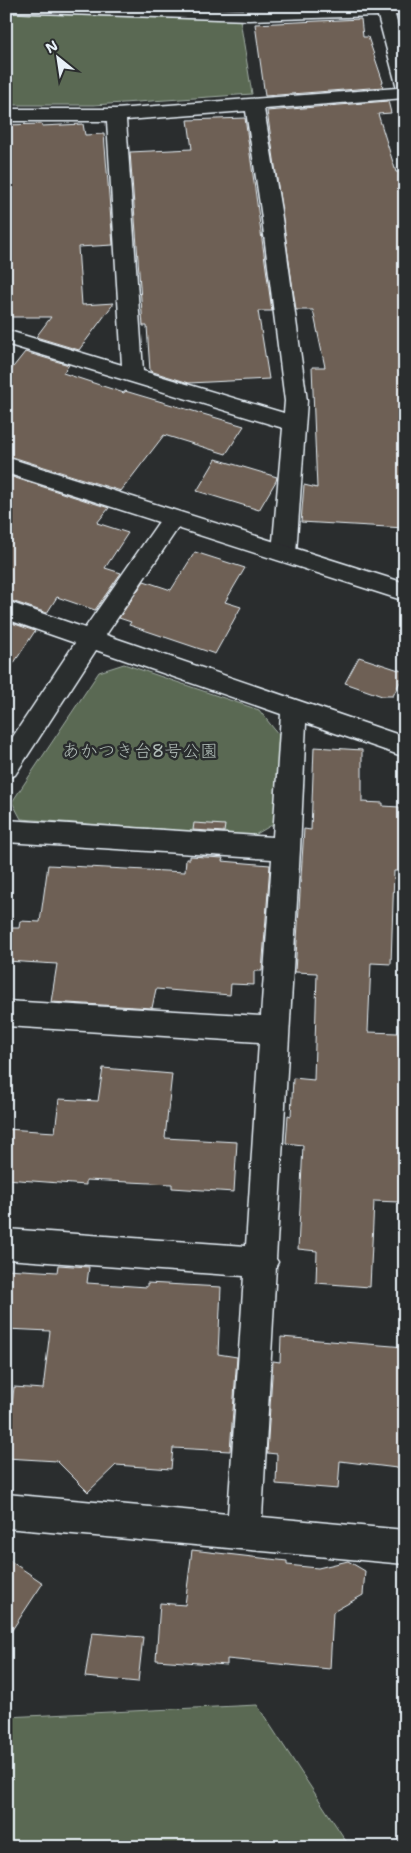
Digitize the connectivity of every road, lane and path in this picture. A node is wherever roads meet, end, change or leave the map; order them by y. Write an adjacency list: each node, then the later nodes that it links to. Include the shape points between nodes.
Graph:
1 (6, 7): 2 (street, via 248,15)
2 (385, 9): 3 (street); 4 (street)
3 (405, 10)
4 (405, 86)
5 (405, 93): 6 (street)
6 (254, 103): 8 (street); 11 (street, via 294,382)
7 (6, 115): 8 (street)
8 (116, 115): 10 (street)
9 (6, 337): 10 (street)
10 (133, 374): 11 (street)
11 (294, 424): 14 (street)
12 (6, 465): 13 (street)
13 (172, 519): 14 (street); 17 (street)
14 (284, 553): 15 (street)
15 (405, 592)
16 (6, 610): 17 (street)
17 (90, 639): 18 (street); 20 (street)
18 (294, 710): 19 (street); 22 (street)
19 (405, 747)
20 (6, 768)
21 (6, 831): 22 (street)
22 (287, 849): 24 (street)
23 (6, 1013): 24 (street)
24 (276, 1030): 26 (street)
25 (6, 1244): 26 (street)
26 (262, 1262): 28 (street)
27 (6, 1511): 28 (street)
28 (244, 1532): 29 (street)
29 (405, 1547)

